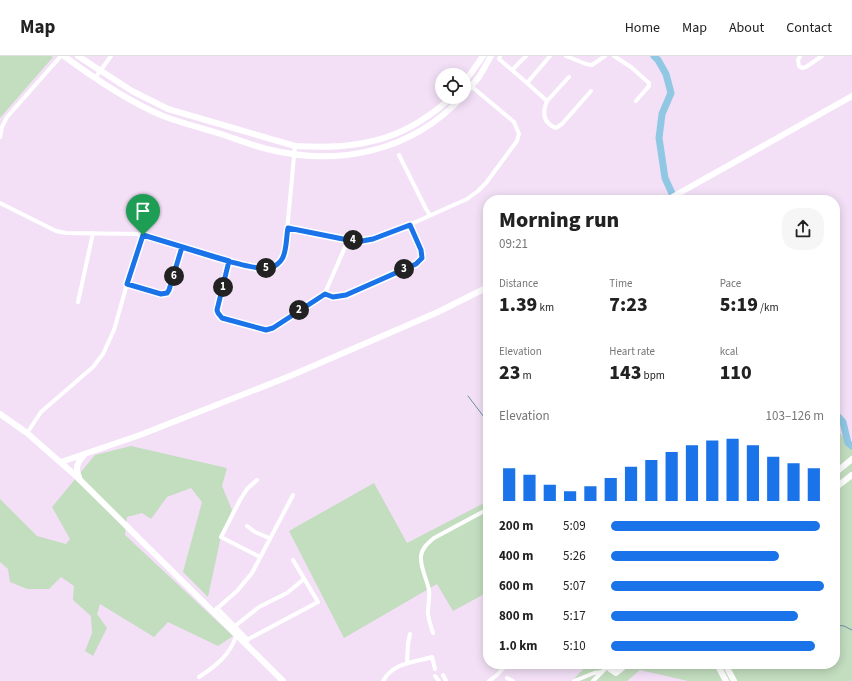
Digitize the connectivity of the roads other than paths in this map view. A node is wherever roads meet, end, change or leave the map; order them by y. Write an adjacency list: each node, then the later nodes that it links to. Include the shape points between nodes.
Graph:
1 (61, 56): 28 (street, via 7,117)
2 (64, 56): 19 (street)
3 (78, 56): 16 (street)
4 (111, 56): 16 (street)
5 (483, 56): 17 (street)
6 (491, 56): 21 (street)
7 (500, 56): 15 (street, via 499,59)
8 (526, 56): 15 (street)
9 (550, 56): 20 (street)
10 (566, 56): 11 (street, via 589,65)
11 (605, 56)
12 (614, 56): 25 (street, via 631,66 649,83)
13 (800, 56): 14 (street, via 798,60 802,68)
14 (822, 56)
15 (512, 70): 20 (street)
16 (100, 71): 19 (street); 29 (street, via 168,109)
17 (471, 73)
18 (569, 77): 24 (street)
19 (95, 78): 30 (street, via 163,116 267,149)
20 (527, 83): 24 (street)
21 (471, 86): 34 (street, via 514,122 519,134 517,141 478,191 467,199)
22 (591, 91): 24 (street, via 556,128 543,116)
23 (852, 96): 32 (street)
24 (546, 101)
25 (636, 101)
26 (443, 104): 29 (street, via 419,122 389,137 368,143 344,147)
27 (455, 104): 30 (street, via 440,118 412,136 370,152 344,156)
28 (0, 137)
29 (295, 146): 30 (street)
30 (294, 154): 36 (street)
31 (399, 155): 34 (street)
32 (675, 195)
33 (0, 203): 37 (street, via 56,231)
34 (430, 214): 35 (street)
35 (410, 225): 39 (street, via 373,239); 44 (street, via 422,254 420,262 346,295 333,297)
36 (288, 228): 39 (street); 41 (street, via 282,259 277,265 262,268)
37 (93, 233): 38 (street); 45 (street)
38 (143, 235): 40 (street); 42 (street)
39 (348, 240): 44 (street)
40 (182, 247): 41 (street); 42 (street, via 167,293 161,294)
41 (229, 261): 44 (street, via 217,310 222,318 266,330)
42 (127, 284): 47 (street, via 114,330 99,359 41,412)
43 (483, 290): 48 (street, via 290,376)
44 (325, 294)
45 (78, 302)
46 (0, 414): 47 (street)
47 (27, 432): 50 (street)
48 (85, 454): 50 (street); 53 (street, via 76,469)
49 (850, 461): 51 (street)
50 (61, 462): 53 (street)
51 (840, 469)
52 (852, 474): 55 (street)
53 (79, 479): 63 (street)
54 (257, 480): 60 (street, via 240,500 221,537)
55 (840, 484)
56 (293, 495): 59 (street)
57 (483, 512): 65 (street, via 428,542 421,554 429,589 428,611)
58 (247, 526): 59 (street)
59 (270, 538): 60 (street)
60 (260, 557): 63 (street, via 252,573 237,591)
61 (293, 560): 62 (street)
62 (304, 580): 64 (street, via 287,593 260,607); 67 (street, via 318,602)
63 (215, 610): 64 (street)
64 (236, 631): 67 (street); 79 (street, via 229,652 214,668)
65 (433, 633)
66 (410, 634): 68 (street)
67 (246, 641): 81 (street)
68 (407, 663): 75 (street, via 432,656); 82 (street, via 391,670)
69 (503, 669): 85 (street)
70 (605, 669): 76 (street)
71 (610, 669): 72 (street, via 616,673)
72 (621, 669)
73 (720, 669): 89 (street)
74 (728, 669): 90 (street)
75 (435, 670)
76 (602, 672): 87 (street); 88 (street)
77 (443, 675): 84 (street)
78 (436, 676): 83 (street)
79 (199, 677)
80 (507, 678): 86 (street)
81 (283, 681)
82 (383, 681)
83 (439, 681)
84 (446, 681)
85 (489, 681)
86 (513, 681)
87 (575, 681)
88 (593, 681)
89 (726, 681)
90 (734, 681)

